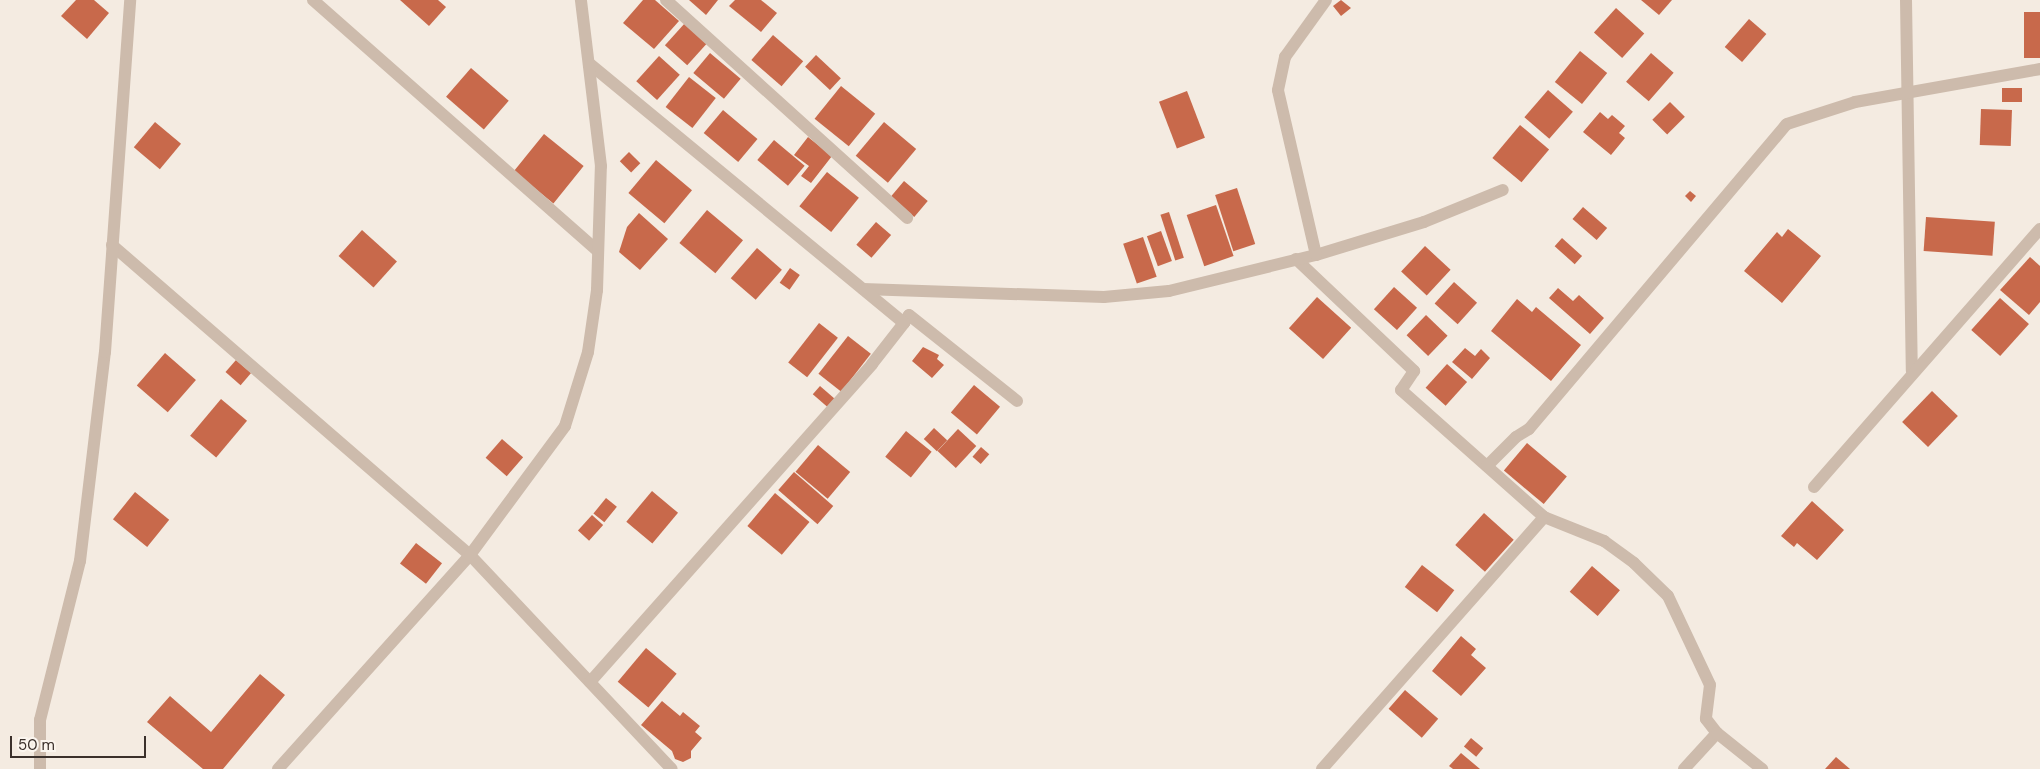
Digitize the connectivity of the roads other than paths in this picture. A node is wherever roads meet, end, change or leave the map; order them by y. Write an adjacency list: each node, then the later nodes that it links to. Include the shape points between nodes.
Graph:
1 (130, 0): 13 (street)
2 (314, 0): 14 (street)
3 (581, 0): 7 (street)
4 (666, 0): 11 (street)
5 (1326, 0): 15 (street, via 1285,57 1278,90)
6 (1906, 0): 9 (street)
7 (591, 66): 14 (street, via 602,166); 17 (street)
8 (2040, 69): 9 (street, via 1927,88)
9 (1907, 95): 19 (street); 21 (street, via 1854,102 1787,124 1529,429 1516,437)
10 (1503, 190): 15 (street, via 1424,222)
11 (908, 218)
12 (2040, 229): 19 (street)
13 (112, 245): 24 (street); 27 (street, via 105,352 80,560 40,720)
14 (598, 251): 24 (street, via 597,290 588,352 564,426)
15 (1316, 255): 16 (street)
16 (1296, 259): 17 (street, via 1169,292 1104,297); 21 (street, via 1414,371 1400,390)
17 (864, 289): 18 (street)
18 (904, 323): 20 (street, via 909,315); 25 (street, via 872,364)
19 (1912, 371): 22 (street)
20 (1017, 401)
21 (1487, 466): 23 (street)
22 (1814, 486)
23 (1544, 518): 26 (street, via 1604,541 1634,563 1668,596 1710,685 1706,719); 30 (street)
24 (470, 555): 25 (street); 28 (street)
25 (590, 682): 29 (street)
26 (1717, 733): 31 (street); 32 (street)
27 (40, 769)
28 (278, 769)
29 (672, 769)
30 (1322, 769)
31 (1684, 769)
32 (1762, 769)

